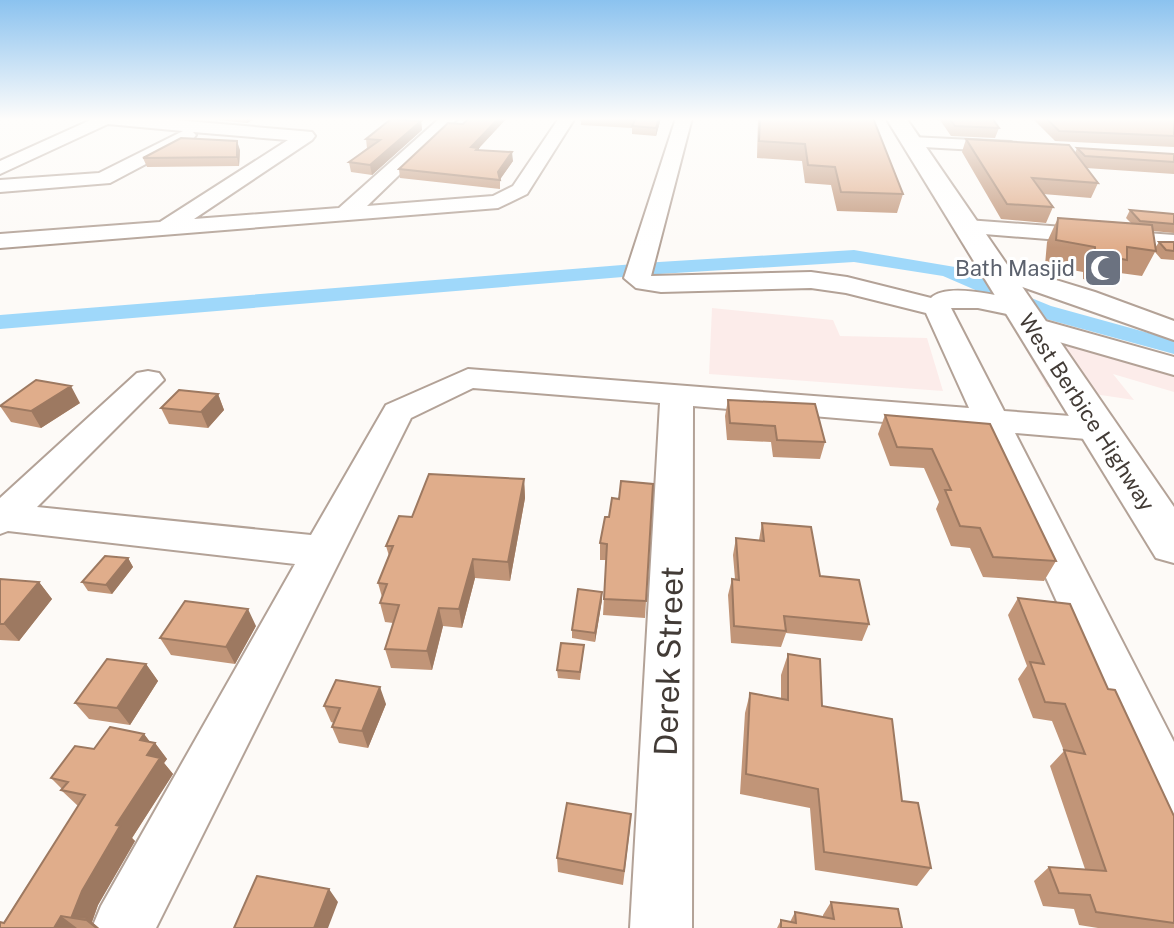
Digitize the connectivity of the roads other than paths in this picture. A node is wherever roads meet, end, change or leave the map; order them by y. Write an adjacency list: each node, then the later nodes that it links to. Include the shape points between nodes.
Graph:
1 (137, 161): 7 (street, via 103,179)
2 (267, 161): 9 (street)
3 (403, 161): 8 (street)
4 (539, 161): 8 (street, via 520,190 498,202)
5 (671, 161): 14 (street, via 637,278 645,283 811,280)
6 (924, 161): 10 (main road, West Berbice Highway)
7 (0, 186)
8 (344, 215): 9 (street)
9 (167, 227): 11 (street)
10 (967, 227): 12 (street); 13 (main road, West Berbice Highway)
11 (0, 241)
12 (1174, 242)
13 (1014, 299): 14 (street, via 943,300); 15 (street, via 1086,298); 16 (street); 20 (main road, West Berbice Highway)
14 (937, 308): 19 (street)
15 (1174, 331)
16 (1174, 366)
17 (148, 380): 21 (street)
18 (677, 395): 19 (street); 23 (street, via 468,378 398,412); 26 (street, Derek Street)
19 (993, 421): 20 (street); 24 (street)
20 (1098, 429): 22 (main road, West Berbice Highway)
21 (2, 518): 23 (street)
22 (1174, 545)
23 (323, 552): 25 (street)
24 (1174, 799)
25 (123, 928)
26 (661, 928)

